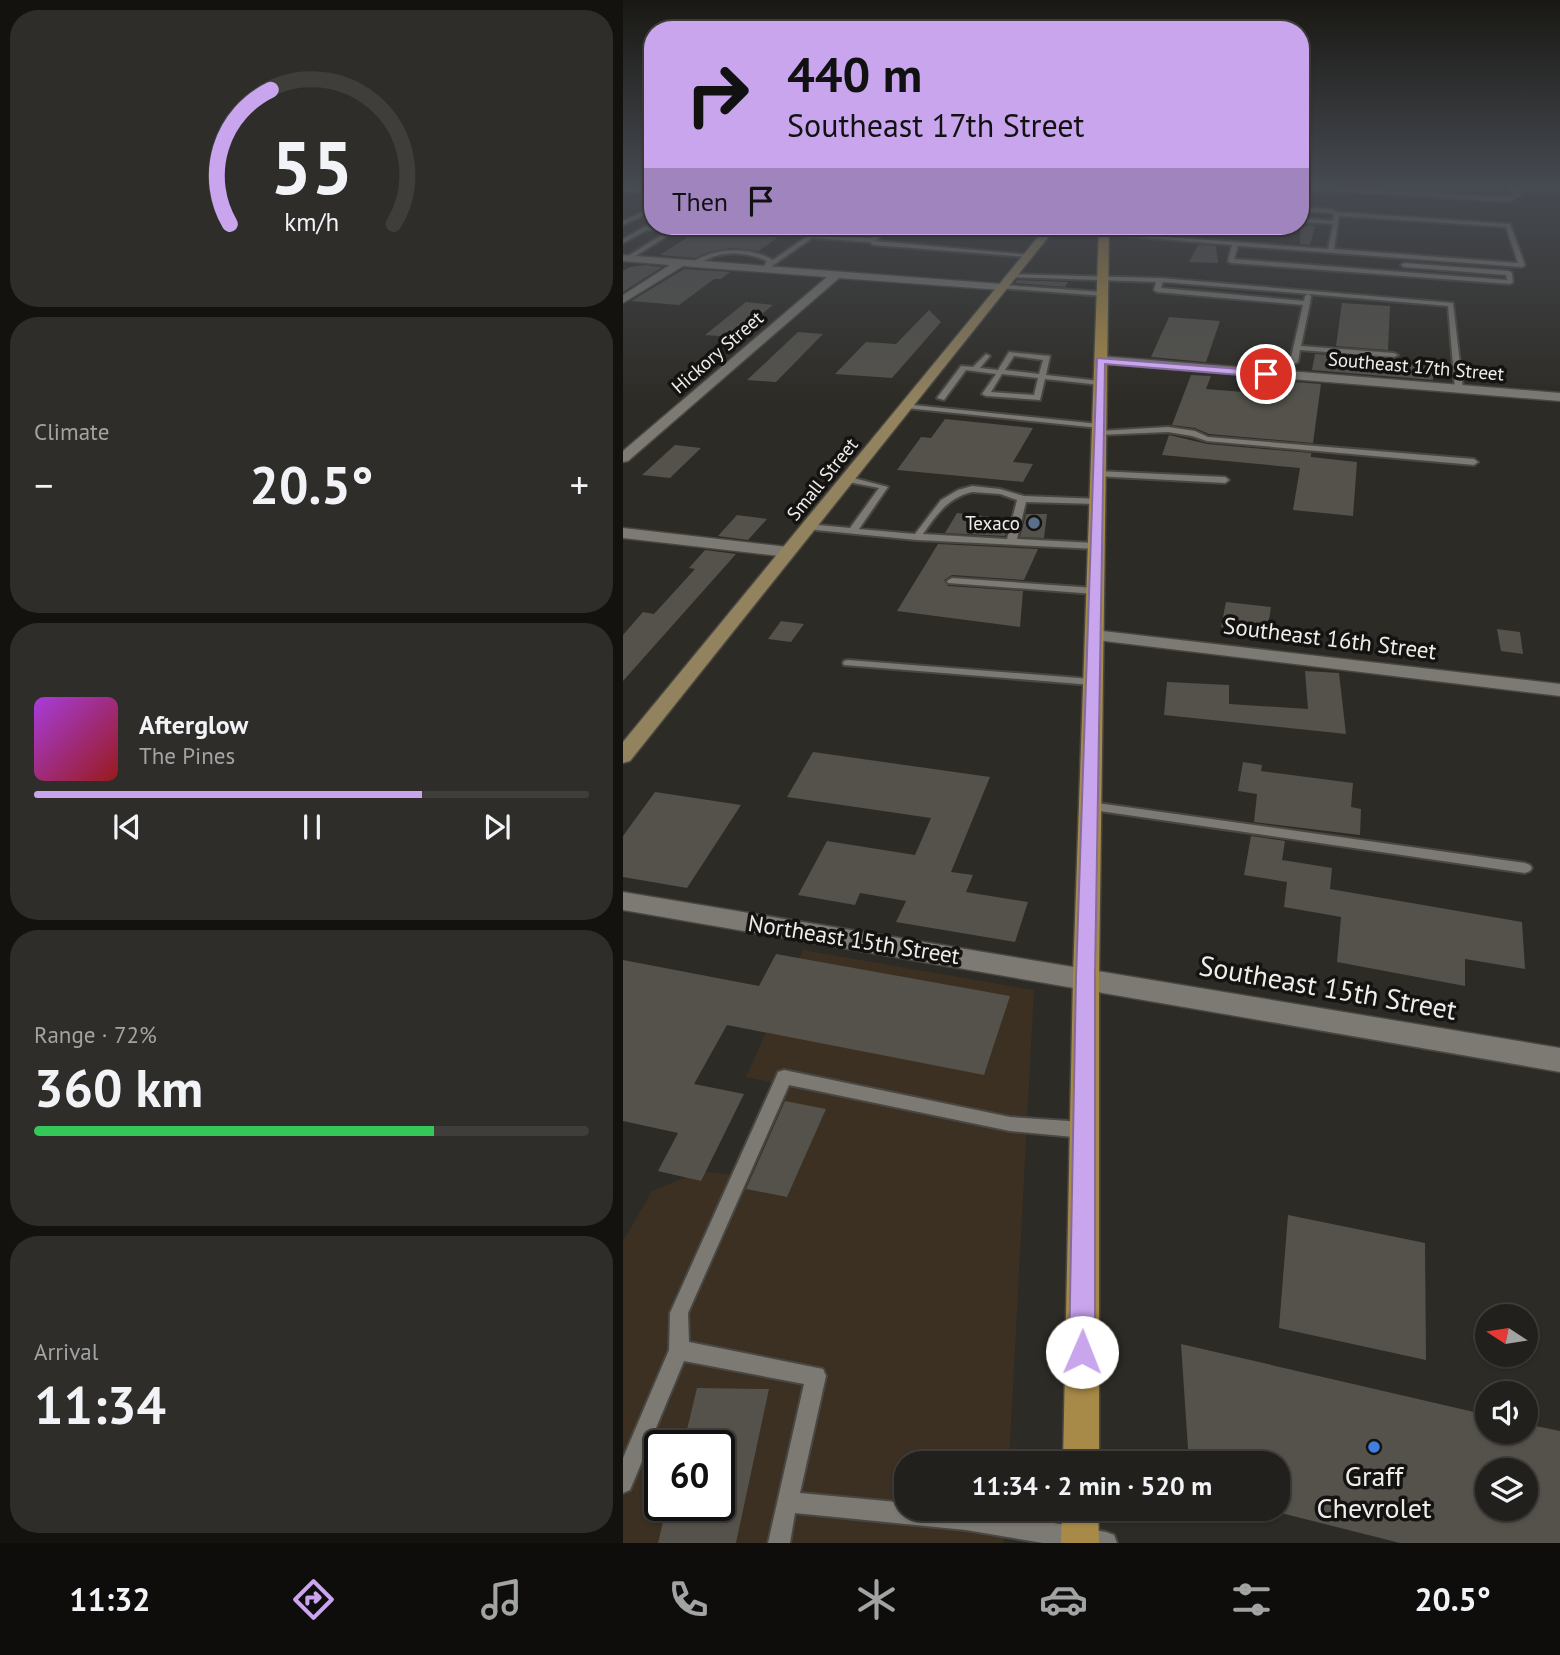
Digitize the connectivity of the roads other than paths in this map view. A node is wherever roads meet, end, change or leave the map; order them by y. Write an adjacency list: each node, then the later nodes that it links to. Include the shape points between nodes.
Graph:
1 (639, 259): 8 (street)
2 (779, 259): 10 (lane)
3 (1026, 259): 14 (street, Small Street)
4 (1103, 259): 17 (main road)
5 (1231, 259): 9 (lane, via 1510,282 1509,273)
6 (1440, 259): 7 (lane, via 1522,265)
7 (1520, 259)
8 (680, 262): 10 (street); 20 (street)
9 (1398, 265)
10 (767, 267): 11 (street)
11 (837, 274): 14 (street); 35 (street, Hickory Street)
12 (1071, 277): 16 (lane); 17 (lane); 18 (lane)
13 (1160, 280): 17 (lane); 19 (lane); 21 (lane, via 1157,290)
14 (1015, 282): 15 (lane); 15 (lane); 33 (street, Small Street)
15 (1039, 283): 16 (lane); 16 (lane)
16 (1054, 283): 18 (lane)
17 (1103, 286): 18 (lane); 27 (main road)
18 (1070, 292)
19 (1309, 293): 21 (lane); 30 (lane, via 1451,304)
20 (623, 300)
21 (1307, 303): 22 (lane)
22 (1297, 348): 23 (lane); 25 (lane)
23 (1394, 355)
24 (986, 356): 26 (lane)
25 (1294, 362)
26 (975, 369): 28 (lane); 32 (lane, via 964,368)
27 (1101, 371): 29 (lane); 30 (street, Southeast 17th Street); 34 (main road)
28 (1002, 373): 29 (lane); 29 (lane, via 1012,354 1024,355 1047,358); 29 (lane, via 986,394 1037,398)
29 (1043, 377)
30 (1459, 389): 31 (street, Southeast 17th Street)
31 (1560, 397)
32 (941, 398)
33 (906, 406): 34 (lane); 38 (street, Small Street)
34 (1099, 430): 36 (lane, via 1177,430 1207,439); 37 (main road)
35 (623, 458)
36 (1474, 462)
37 (1098, 474): 39 (lane); 41 (main road)
38 (846, 479): 42 (street, Small Street); 43 (lane, via 884,486)
39 (1224, 480)
40 (1022, 499): 41 (lane); 45 (lane, via 1009,492 969,488 938,506); 46 (lane)
41 (1097, 500): 47 (main road)
42 (808, 527): 43 (lane); 48 (street, Small Street)
43 (852, 531): 45 (lane)
44 (623, 533): 48 (street)
45 (917, 537): 46 (lane)
46 (1011, 543): 47 (lane)
47 (1096, 547): 50 (main road)
48 (788, 552): 55 (street, Small Street)
49 (952, 582): 50 (lane)
50 (1095, 591): 51 (main road)
51 (1094, 635): 53 (main road); 54 (street, Southeast 16th Street)
52 (848, 663): 53 (lane)
53 (1092, 682): 56 (main road)
54 (1560, 690)
55 (623, 756)
56 (1090, 806): 57 (lane); 59 (main road)
57 (1525, 868)
58 (623, 901): 59 (street, Northeast 15th Street)
59 (1086, 977): 60 (street, Southeast 15th Street); 61 (main road)
60 (1560, 1059)
61 (1084, 1130): 62 (lane, via 1010,1124 784,1077 679,1313); 63 (main road)
62 (679, 1350): 64 (lane); 65 (lane, via 816,1376)
63 (1081, 1451)
64 (623, 1483)
65 (787, 1502): 66 (lane); 67 (lane)
66 (1086, 1533)
67 (779, 1543)

